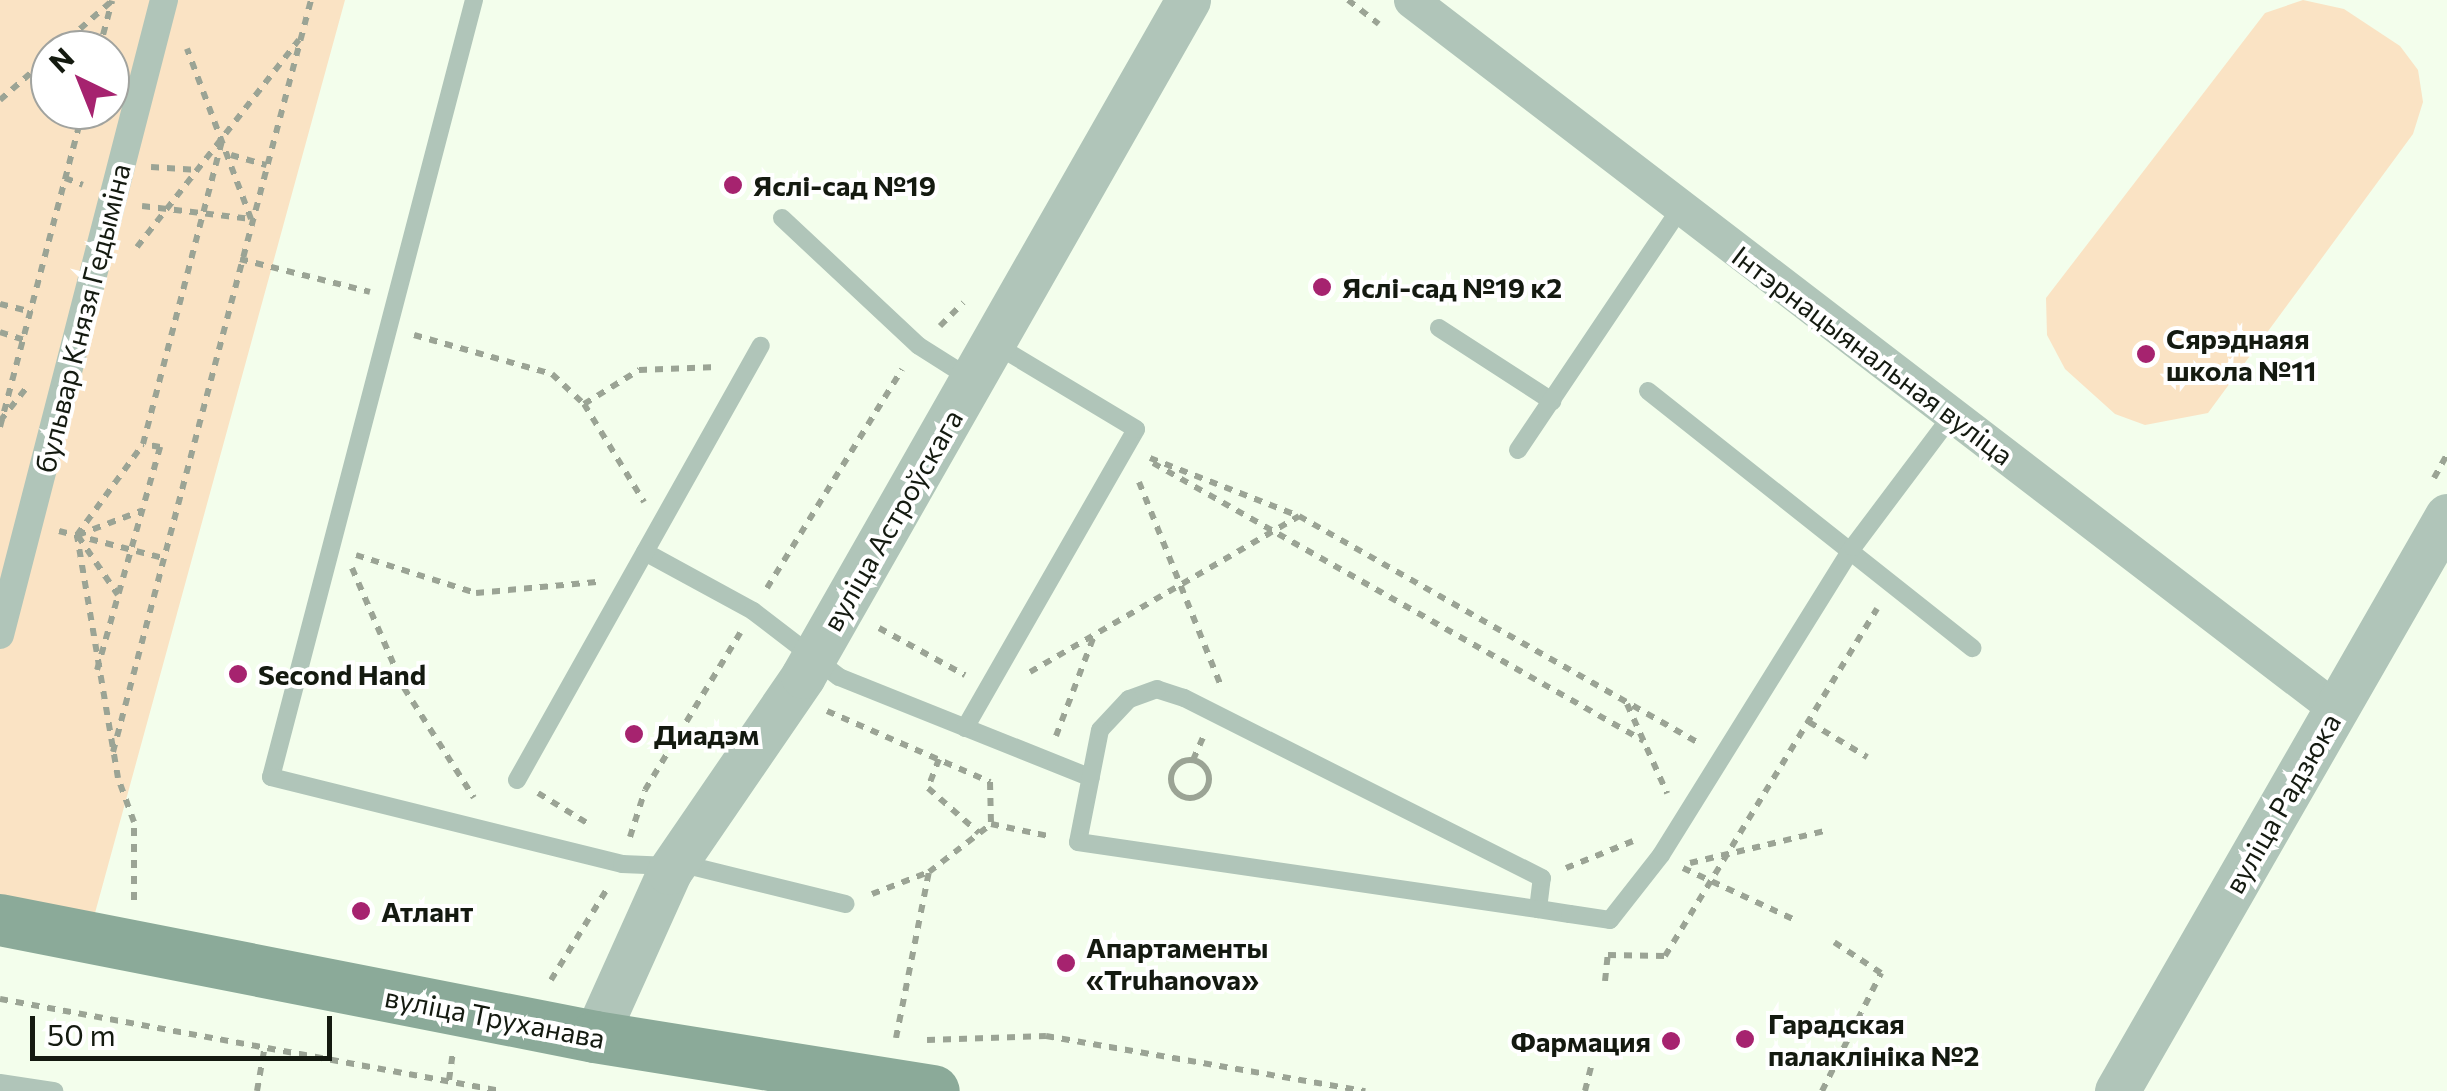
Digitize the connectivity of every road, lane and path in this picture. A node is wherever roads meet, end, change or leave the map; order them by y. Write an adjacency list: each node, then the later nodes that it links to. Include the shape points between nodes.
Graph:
1 (112, 0): 7 (path); 8 (path)
2 (164, 0): 18 (street, бульвар Князя Гедыміна)
3 (311, 0): 10 (path)
4 (474, 0): 27 (lane)
5 (1188, 0): 36 (street, вуліца Астроўскага)
6 (1411, 0): 19 (street, Інтэрнацыянальная вуліца)
7 (78, 30)
8 (104, 30)
9 (181, 34): 14 (path)
10 (303, 36): 14 (path); 16 (path)
11 (30, 74): 12 (path)
12 (0, 100)
13 (78, 130): 17 (path)
14 (223, 137): 15 (path); 20 (path); 21 (path)
15 (230, 154): 16 (path); 23 (path)
16 (267, 165): 23 (path)
17 (65, 178): 18 (path); 29 (path)
18 (112, 196): 20 (path); 50 (street, бульвар Князя Гедыміна)
19 (1681, 207): 40 (lane); 42 (street, Інтэрнацыянальная вуліца)
20 (163, 213): 21 (path); 24 (path)
21 (202, 216): 23 (path); 44 (path)
22 (782, 218): 35 (lane)
23 (251, 219): 25 (path)
24 (130, 256)
25 (240, 259): 27 (path); 58 (path)
26 (970, 296): 35 (path)
27 (396, 298): 30 (lane)
28 (0, 304): 29 (path)
29 (32, 312): 33 (path)
30 (388, 328): 41 (path, via 552,374); 55 (lane)
31 (1440, 328): 40 (lane)
32 (0, 332): 33 (path)
33 (25, 340): 43 (path)
34 (762, 346): 37 (lane)
35 (920, 346): 36 (lane); 62 (path)
36 (982, 361): 45 (lane, via 1136,429); 67 (street, вуліца Астроўскага)
37 (752, 365): 41 (path, via 638,370); 51 (lane)
38 (38, 374): 43 (path)
39 (1648, 391): 54 (lane)
40 (1552, 400): 46 (lane)
41 (584, 404): 51 (path)
42 (1952, 415): 54 (lane); 72 (street, Інтэрнацыянальная вуліца)
43 (1, 422)
44 (143, 444): 47 (path, via 160,447); 53 (path)
45 (1125, 448): 48 (path); 52 (path); 60 (path); 69 (lane)
46 (1518, 450)
47 (142, 511): 53 (path); 56 (path)
48 (1299, 516): 52 (path); 70 (path)
49 (2447, 516): 72 (street, вуліца Радзюка)
50 (30, 523): 53 (path); 64 (street, бульвар Князя Гедыміна)
51 (659, 527): 57 (lane)
52 (1277, 529): 60 (path); 76 (path)
53 (77, 536): 56 (path); 61 (path); 68 (path)
54 (1853, 547): 59 (lane); 78 (lane)
55 (331, 548): 57 (path, via 476,593 602,582); 89 (path, via 360,575 404,688); 89 (lane, via 271,777)
56 (131, 550): 58 (path); 61 (path)
57 (646, 552): 62 (lane); 83 (lane)
58 (163, 558): 77 (path)
59 (1894, 582): 66 (lane); 73 (path)
60 (1180, 584): 65 (path); 75 (path)
61 (118, 595): 68 (path)
62 (753, 611): 67 (lane); 91 (path, via 646,790 627,847)
63 (869, 623): 69 (path)
64 (0, 635)
65 (1095, 635): 69 (path); 81 (path)
66 (1972, 648)
67 (815, 655): 74 (lane, via 838,678); 97 (street, вуліца Астроўскага)
68 (97, 670): 77 (path)
69 (985, 694): 74 (lane)
70 (1626, 701): 76 (path); 78 (path)
71 (817, 706): 80 (path)
72 (2336, 710): 127 (street, вуліца Радзюка)
73 (1809, 722): 79 (path); 93 (path)
74 (965, 728): 81 (lane)
75 (1239, 731): 82 (lane, via 1157,689 1129,698 1100,730); 99 (lane)
76 (1644, 741): 85 (path)
77 (113, 752): 102 (path, via 134,822)
78 (1720, 754): 85 (lane)
79 (1868, 757)
80 (939, 760): 86 (path, via 990,782); 90 (path, via 928,788)
81 (1046, 760): 82 (lane)
82 (1091, 778): 92 (lane)
83 (517, 780): 87 (path)
84 (1210, 782): 84 (path, via 1192,760 1170,776 1187,798)
85 (1680, 823): 94 (lane); 99 (path)
86 (991, 824): 90 (path); 92 (path)
87 (595, 828)
88 (1828, 830): 93 (path)
89 (496, 833): 95 (lane)
90 (979, 833): 98 (path)
91 (611, 838)
92 (1078, 842): 105 (lane)
93 (1730, 853): 96 (path); 100 (path)
94 (1661, 855): 96 (path); 105 (lane, via 1610,920)
95 (622, 864): 97 (lane); 111 (path)
96 (1680, 866): 100 (path)
97 (669, 872): 103 (lane, via 695,867); 113 (street, вуліца Астроўскага)
98 (928, 872): 103 (path); 115 (path)
99 (1542, 878): 105 (lane)
100 (1712, 884): 107 (path); 109 (path, via 1666,956)
101 (114, 898): 102 (path)
102 (134, 901): 104 (path)
103 (846, 904)
104 (153, 906)
105 (1538, 909)
106 (0, 920): 113 (main road, вуліца Труханава)
107 (1795, 920)
108 (1834, 942): 126 (path, via 1881,973)
109 (1608, 955)
110 (530, 986): 111 (path)
111 (547, 986): 113 (path)
112 (0, 999): 116 (path)
113 (600, 1022): 118 (main road, вуліца Труханава)
114 (877, 1038): 115 (path)
115 (896, 1040): 124 (path, via 1046,1036)
116 (264, 1044): 121 (path); 122 (path)
117 (1592, 1062): 125 (path)
118 (733, 1074): 123 (main road, вуліца Труханава)
119 (0, 1084): 120 (lane)
120 (54, 1091)
121 (257, 1091)
122 (501, 1091)
123 (934, 1091)
124 (1366, 1091)
125 (1585, 1091)
126 (1822, 1091)
127 (2118, 1091)

